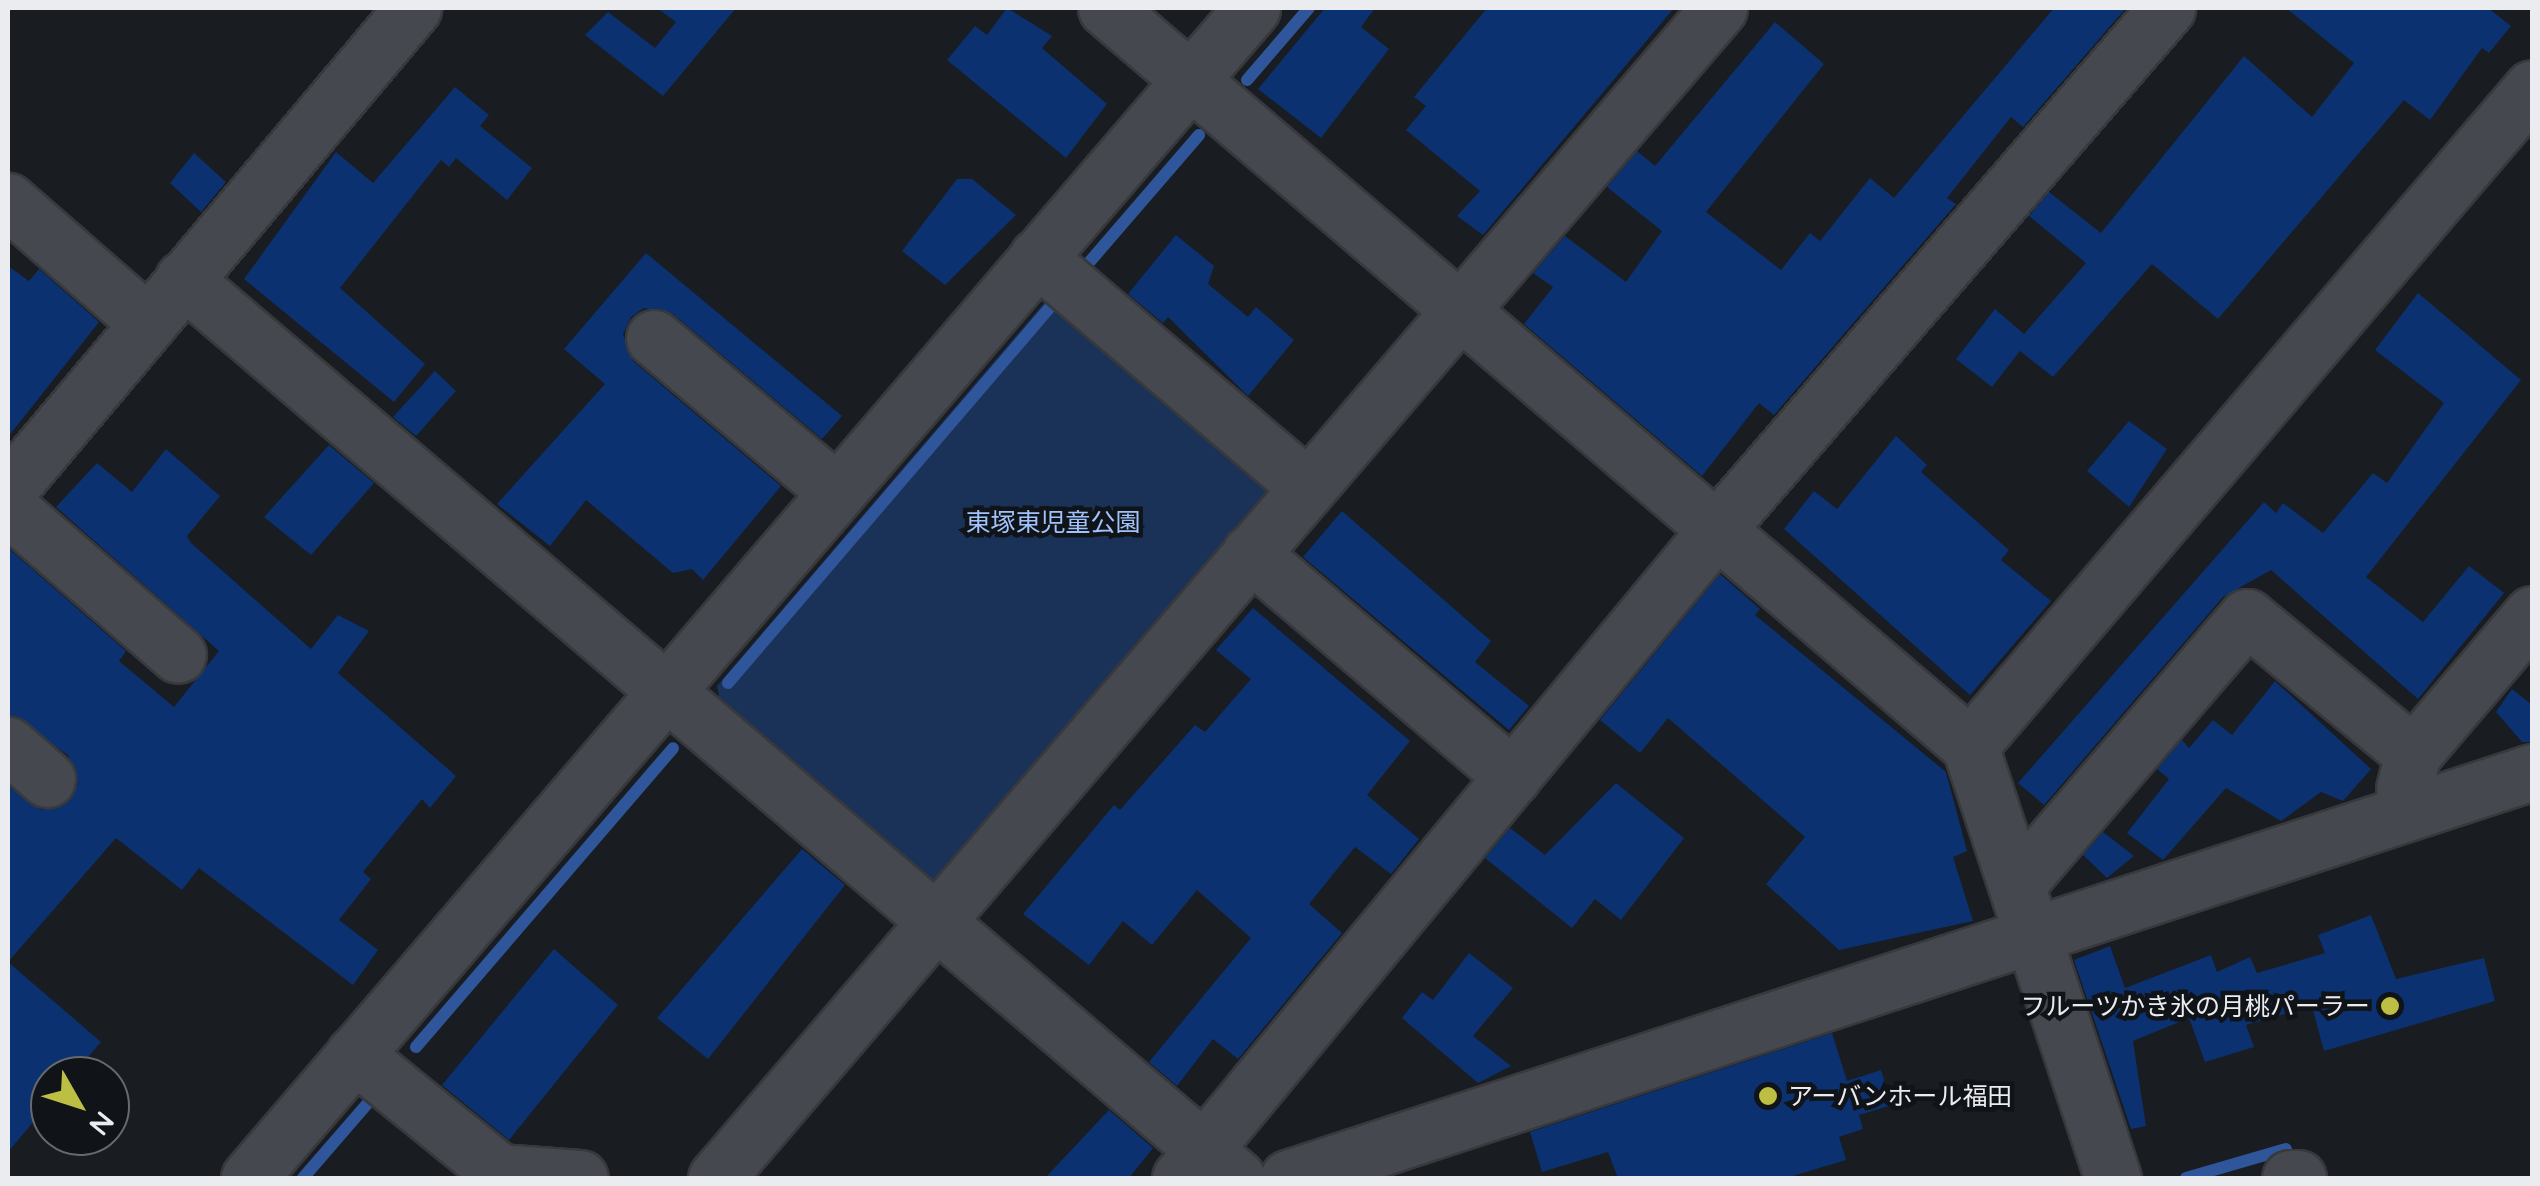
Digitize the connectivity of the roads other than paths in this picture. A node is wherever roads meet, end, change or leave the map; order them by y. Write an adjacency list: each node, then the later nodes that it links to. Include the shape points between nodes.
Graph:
1 (413, 8): 10 (street)
2 (1106, 8): 6 (street)
3 (1252, 8): 6 (street)
4 (1718, 8): 11 (street)
5 (2167, 8): 18 (street)
6 (1190, 80): 9 (street); 11 (street)
7 (2532, 88): 23 (street)
8 (8, 201): 12 (street)
9 (1038, 257): 14 (street); 16 (street)
10 (182, 279): 12 (street); 22 (street)
11 (1458, 311): 14 (street); 18 (street)
12 (148, 322): 15 (street)
13 (654, 338): 16 (street)
14 (1307, 486): 19 (street)
15 (8, 490)
16 (837, 492): 22 (street)
17 (8, 507): 21 (street)
18 (1716, 530): 23 (street); 26 (street)
19 (1250, 553): 26 (street); 29 (street)
20 (2532, 614): 24 (street)
21 (178, 655)
22 (667, 690): 29 (street); 31 (street)
23 (1970, 746): 28 (street)
24 (2413, 754): 27 (street); 28 (street, via 2246,617)
25 (2532, 772): 27 (street)
26 (1513, 777): 32 (street)
27 (2397, 816): 30 (street)
28 (2018, 883): 30 (street)
29 (934, 922): 32 (street); 35 (street)
30 (2036, 936): 36 (street); 37 (street)
31 (354, 1054): 33 (street); 34 (street, via 499,1172)
32 (1206, 1170)
33 (250, 1178)
34 (580, 1178)
35 (716, 1178)
36 (1288, 1178)
37 (2113, 1178)
38 (2290, 1178): 39 (street)
39 (2298, 1178)

